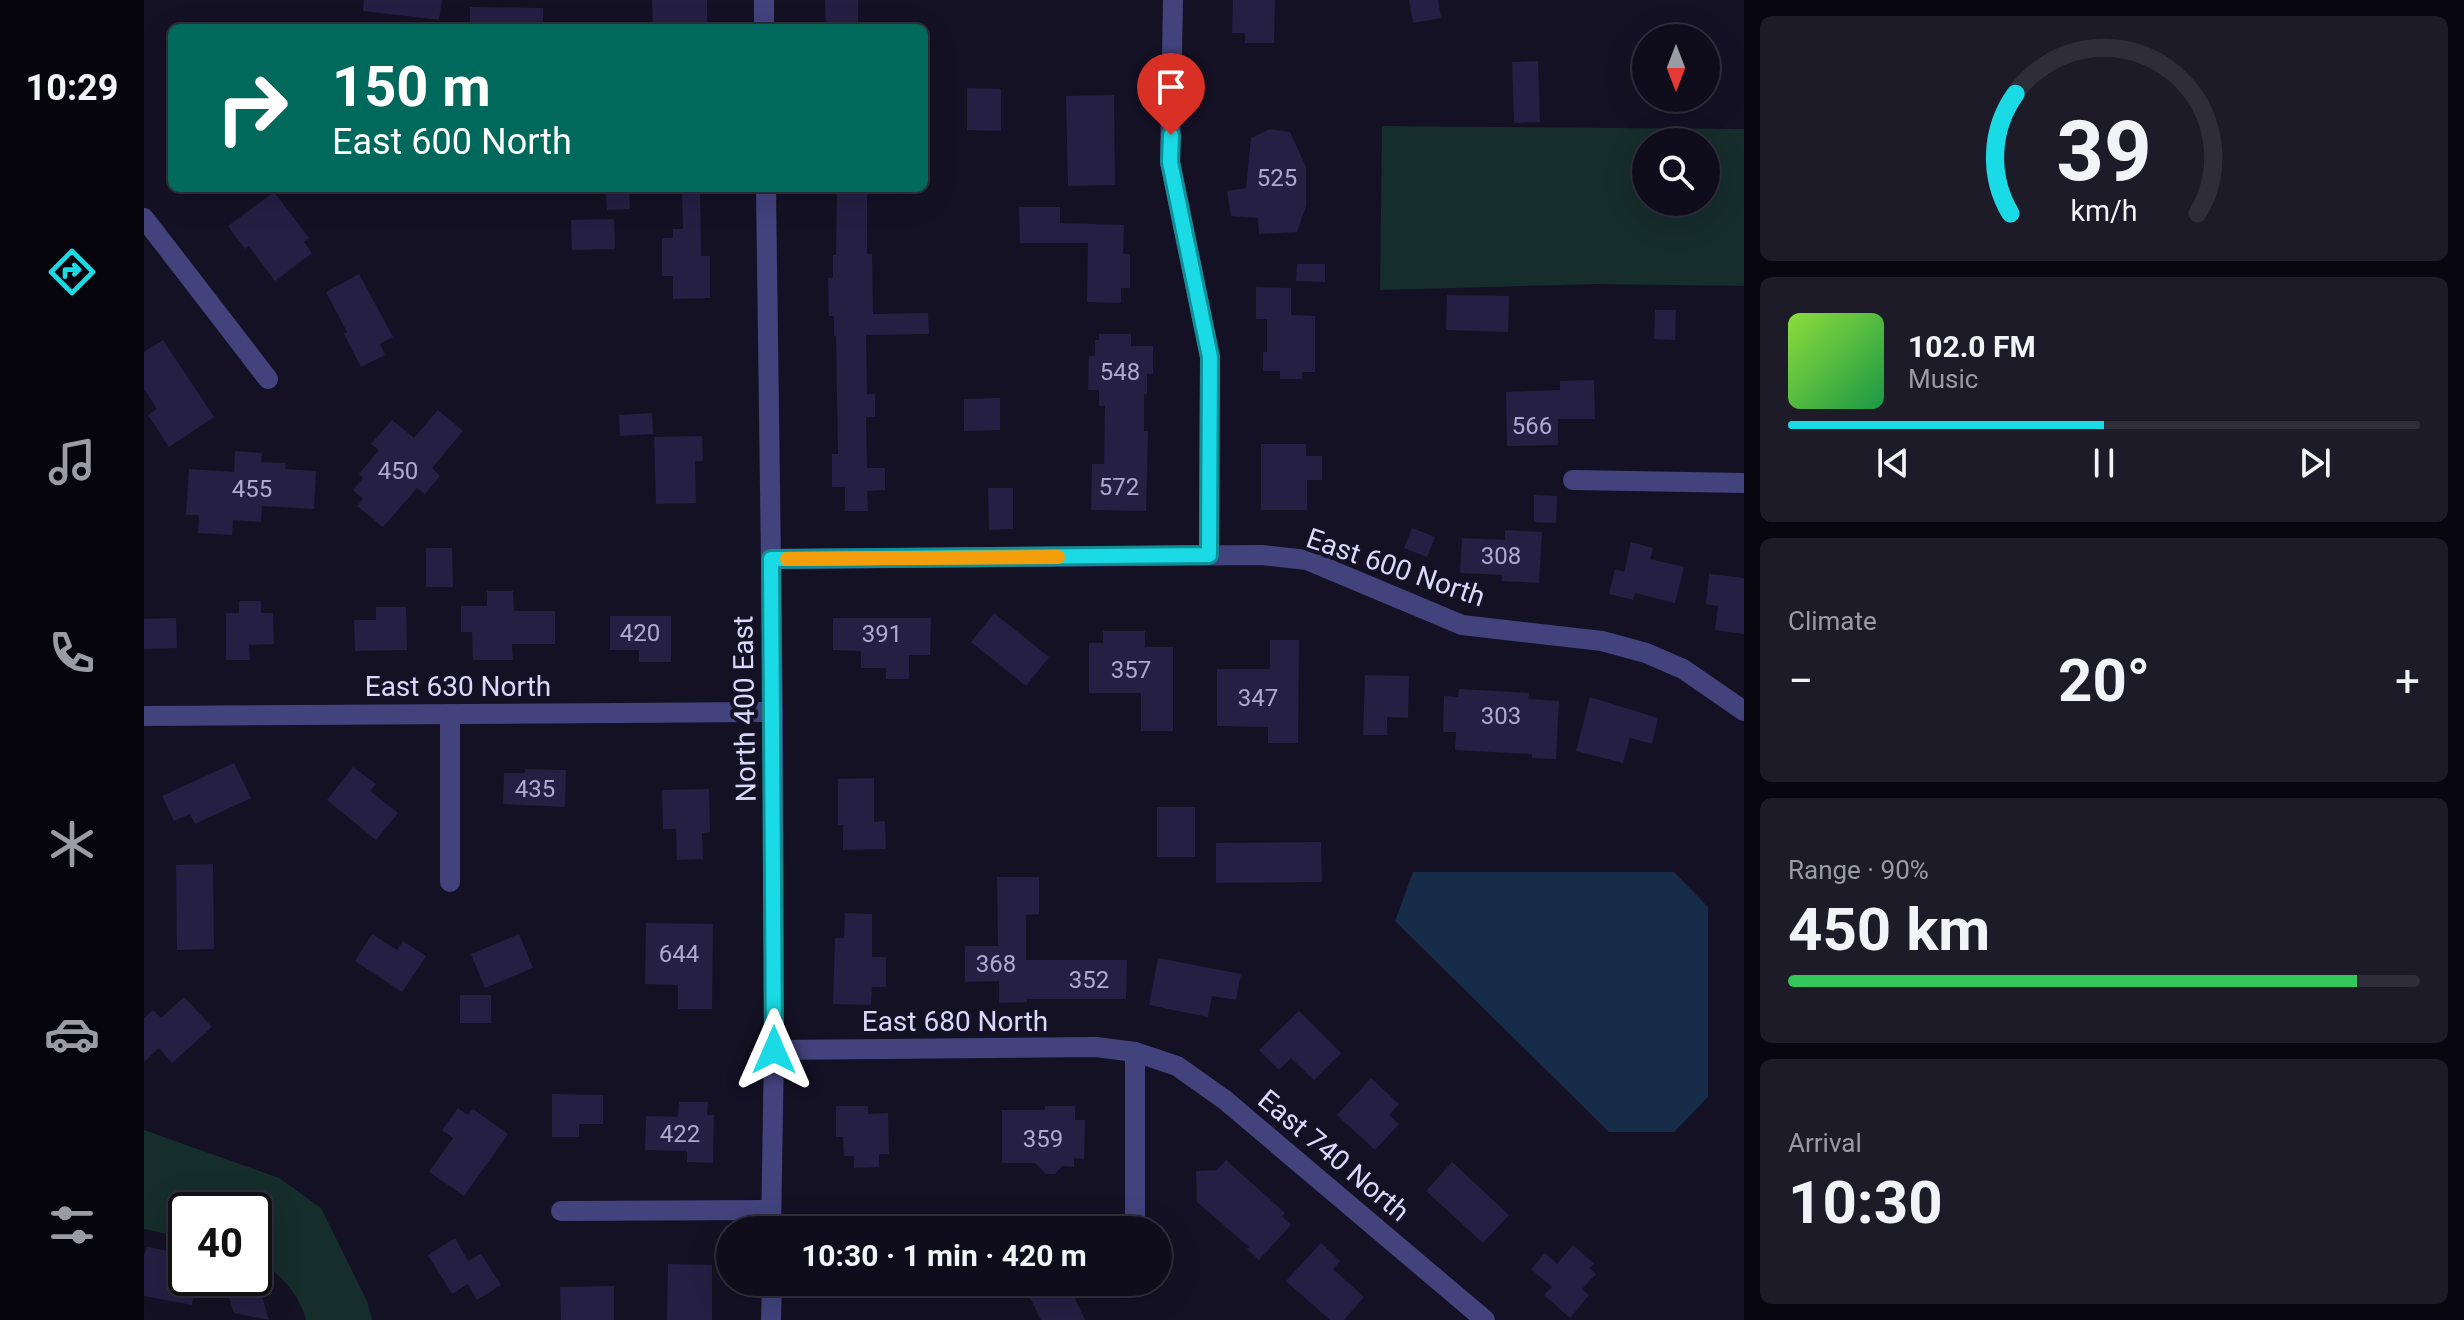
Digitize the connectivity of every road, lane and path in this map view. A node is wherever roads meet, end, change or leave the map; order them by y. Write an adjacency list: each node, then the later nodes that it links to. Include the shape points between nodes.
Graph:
1 (764, 0): 3 (street)
2 (1173, 0): 9 (street, via 1170,162 1210,357)
3 (764, 24)
4 (766, 192): 10 (street, North 400 East)
5 (144, 218): 6 (street)
6 (268, 379)
7 (1573, 480): 8 (street)
8 (1744, 483)
9 (1209, 555): 10 (street, East 600 North); 11 (street, East 600 North, via 1307,560 1462,625 1602,641 1646,653 1683,669)
10 (771, 559): 12 (street, North 400 East)
11 (1744, 711)
12 (773, 712): 13 (street, East 630 North); 16 (street, North 400 East)
13 (450, 714): 14 (street, East 630 North); 15 (street)
14 (144, 716)
15 (450, 882)
16 (774, 1050): 17 (street, East 680 North, via 1096,1047); 19 (street, North 400 East)
17 (1135, 1052): 20 (street); 24 (street, East 740 North, via 1177,1066 1225,1100)
18 (561, 1211): 21 (street)
19 (771, 1216)
20 (1135, 1216)
21 (716, 1218)
22 (772, 1296): 23 (street)
23 (771, 1320)
24 (1485, 1320)

